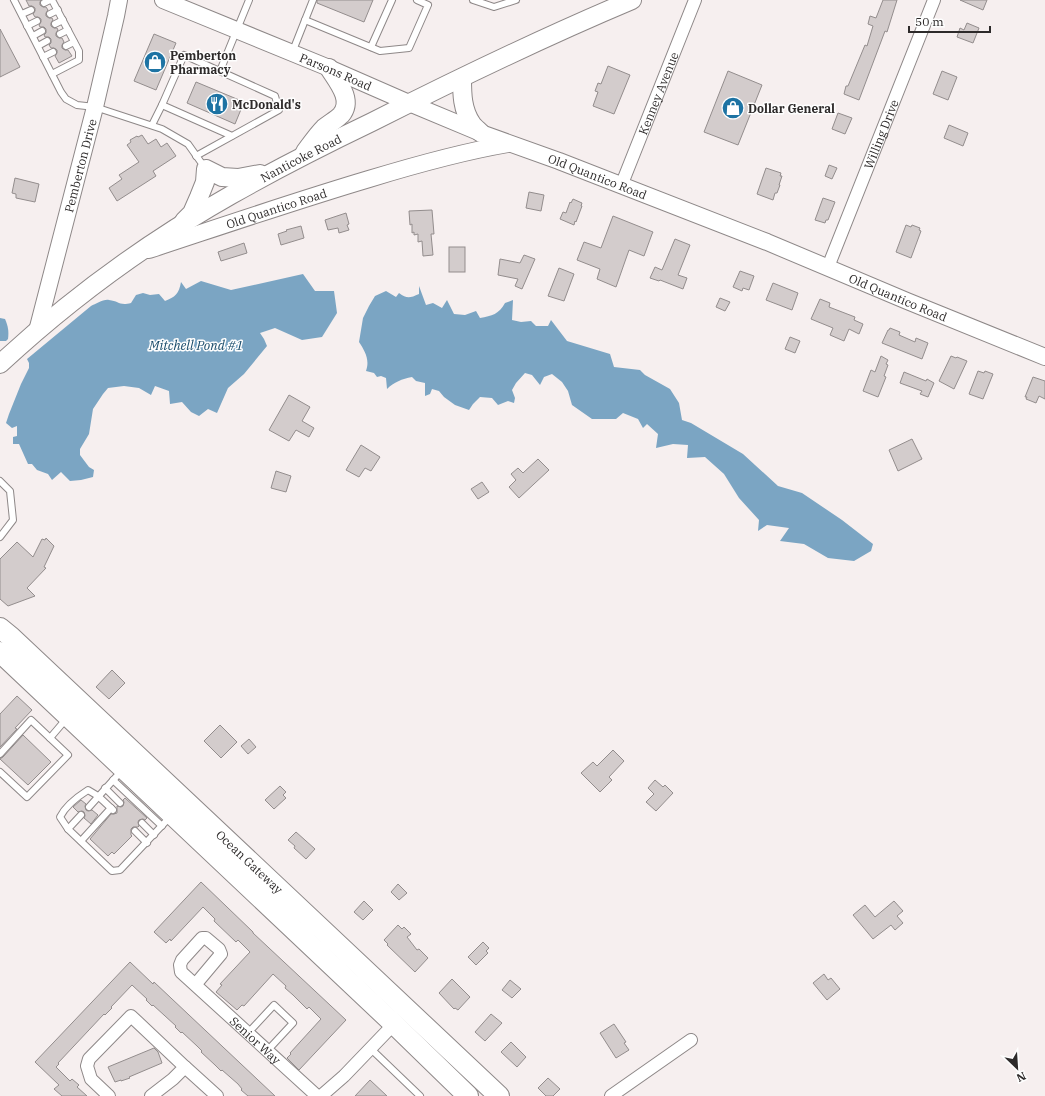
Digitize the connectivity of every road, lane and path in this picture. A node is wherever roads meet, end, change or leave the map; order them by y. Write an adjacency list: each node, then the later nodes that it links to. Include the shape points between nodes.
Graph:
1 (14, 0): 16 (lane)
2 (119, 0): 42 (street, Pemberton Drive)
3 (163, 0): 24 (street, Parsons Road)
4 (249, 0): 24 (lane)
5 (313, 0): 19 (lane)
6 (392, 0): 32 (lane)
7 (417, 0): 32 (lane, via 428,5 409,48 380,51)
8 (473, 0): 9 (lane, via 494,7)
9 (516, 0)
10 (632, 0): 39 (main road, Nanticoke Road)
11 (695, 0): 50 (street, Kenney Avenue)
12 (934, 0): 53 (street, Willing Drive)
13 (49, 1): 15 (lane)
14 (31, 10): 16 (lane)
15 (58, 10): 17 (lane); 18 (lane)
16 (22, 14): 22 (lane)
17 (50, 14)
18 (63, 20): 21 (lane); 23 (lane)
19 (305, 20): 32 (lane); 34 (lane)
20 (37, 21): 22 (lane)
21 (55, 24)
22 (27, 26): 27 (lane)
23 (68, 30): 26 (lane); 29 (lane)
24 (236, 30): 34 (street, Parsons Road); 37 (lane)
25 (42, 31): 27 (lane)
26 (60, 34)
27 (32, 36): 30 (lane)
28 (47, 41): 30 (lane)
29 (74, 42): 31 (lane); 38 (lane, via 79,51 79,60)
30 (38, 46): 35 (lane)
31 (66, 46)
32 (371, 47)
33 (53, 52): 35 (lane)
34 (292, 53): 36 (street, Parsons Road)
35 (43, 57): 38 (lane)
36 (329, 68): 40 (street, Parsons Road); 47 (main road, via 342,89 346,106)
37 (220, 71): 41 (lane, via 184,55); 45 (lane, via 275,96 279,110)
38 (52, 74): 42 (lane, via 66,99 77,105)
39 (462, 78): 40 (main road, Nanticoke Road); 44 (main road, via 466,111)
40 (409, 103): 44 (street, Parsons Road); 47 (main road, Nanticoke Road)
41 (162, 105): 43 (lane); 45 (lane)
42 (95, 107): 43 (lane); 54 (street, Pemberton Drive)
43 (152, 125): 48 (lane, via 188,144)
44 (480, 133): 46 (street, Parsons Road)
45 (232, 136): 48 (lane)
46 (509, 143): 50 (street, Old Quantico Road); 52 (street, Old Quantico Road, via 416,165 295,201)
47 (300, 158): 49 (main road, Nanticoke Road)
48 (201, 162): 49 (main road, via 222,177 238,178); 51 (main road, via 205,182 192,213)
49 (273, 172): 51 (main road, Nanticoke Road)
50 (621, 186): 53 (street, Old Quantico Road)
51 (178, 227): 52 (main road, Nanticoke Road)
52 (138, 254): 54 (main road, Nanticoke Road)
53 (828, 267): 55 (street, Old Quantico Road)
54 (37, 331): 56 (main road, Nanticoke Road)
55 (1045, 357)
56 (0, 364)
57 (0, 482): 58 (lane, via 10,491 14,520)
58 (0, 537)
59 (3, 641): 60 (main road, Ocean Gateway); 91 (main road, Ocean Gateway)
60 (69, 717): 61 (lane); 64 (main road, Ocean Gateway)
61 (50, 738): 62 (lane, via 31,720); 63 (lane, via 68,755 27,797)
62 (0, 754)
63 (0, 772)
64 (118, 774): 65 (lane); 70 (main road, Ocean Gateway)
65 (105, 788): 66 (lane); 67 (lane)
66 (98, 796): 68 (lane); 72 (lane, via 88,790 76,797 62,812 60,817); 75 (lane, via 112,809)
67 (120, 803)
68 (89, 807)
69 (81, 815): 72 (lane)
70 (168, 821): 74 (lane); 78 (main road, Ocean Gateway)
71 (142, 823): 74 (lane)
72 (68, 829): 75 (lane)
73 (135, 831): 76 (lane)
74 (154, 835): 76 (lane)
75 (80, 841): 76 (lane, via 112,871 120,870)
76 (147, 843)
77 (195, 985): 79 (street, Senior Way)
78 (394, 1024): 81 (street); 90 (main road, Ocean Gateway)
79 (248, 1033): 82 (street, Senior Way); 82 (lane, via 274,1005 293,1023)
80 (691, 1040): 92 (street)
81 (370, 1048): 88 (street); 89 (lane)
82 (267, 1051): 87 (street, Senior Way)
83 (185, 1067): 84 (street, via 131,1016 89,1059 87,1066 91,1079); 85 (street); 86 (street)
84 (109, 1096)
85 (151, 1096)
86 (217, 1096)
87 (317, 1096)
88 (321, 1096)
89 (420, 1096)
90 (468, 1096)
91 (499, 1096)
92 (610, 1096)

